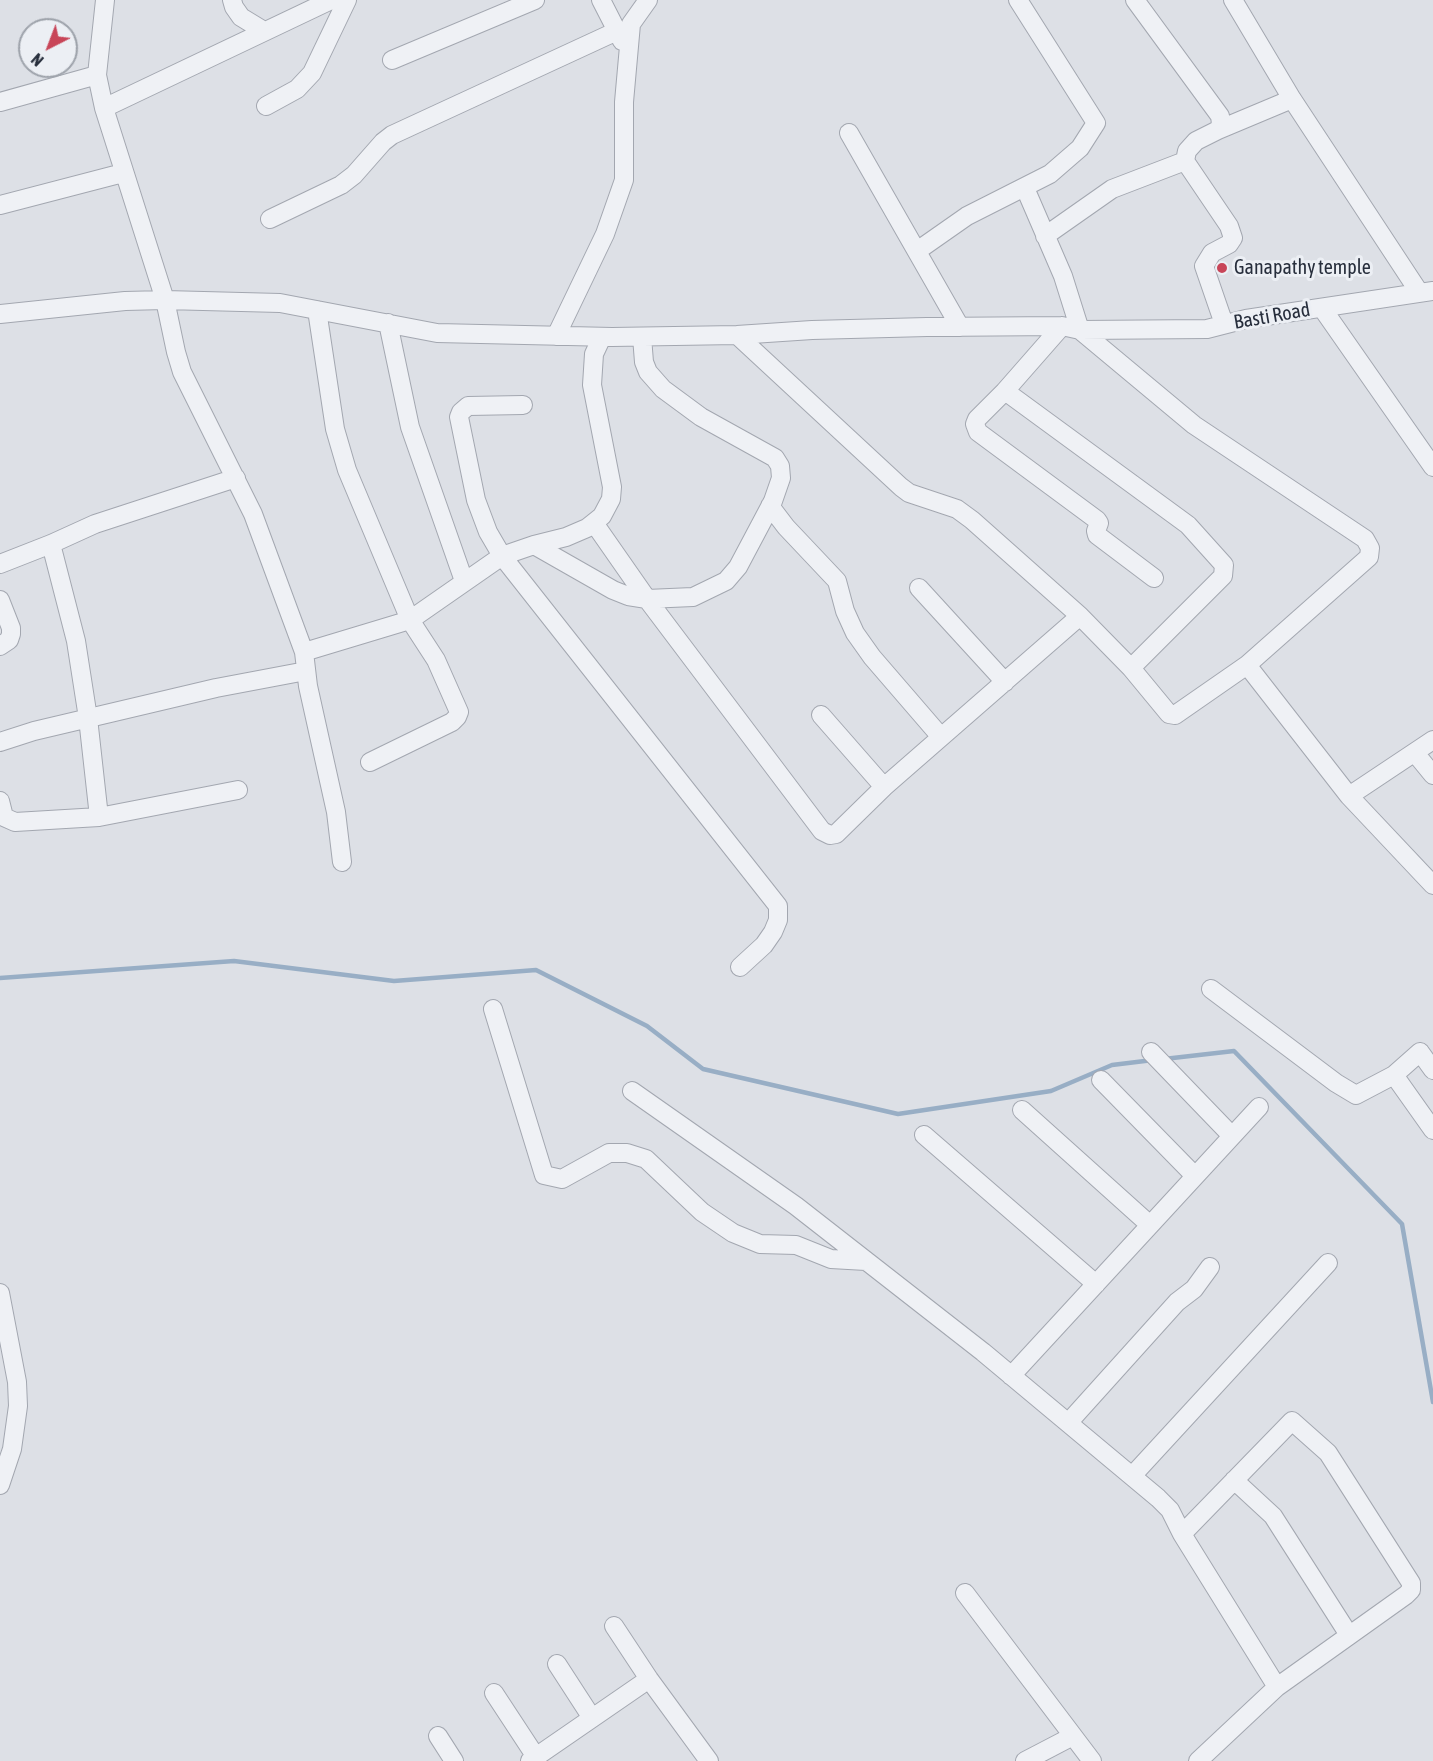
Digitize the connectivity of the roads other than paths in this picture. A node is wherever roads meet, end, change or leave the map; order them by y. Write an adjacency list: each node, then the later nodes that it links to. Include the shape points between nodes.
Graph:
1 (105, 0): 15 (street)
2 (232, 0): 11 (street, via 241,17)
3 (331, 0): 11 (street)
4 (346, 0): 18 (street, via 312,73 297,89)
5 (535, 0): 14 (street)
6 (601, 0): 12 (street)
7 (648, 0): 13 (street, via 631,24)
8 (1018, 0): 24 (street, via 1096,123 1080,148 1050,174)
9 (1135, 0): 20 (street, via 1220,116)
10 (1233, 0): 16 (street)
11 (264, 31): 19 (street)
12 (617, 31): 13 (street); 26 (street, via 392,135 341,185)
13 (628, 53): 40 (street, via 624,180 604,234)
14 (392, 60)
15 (98, 75): 17 (street); 19 (street)
16 (1292, 99): 20 (street); 29 (street)
17 (0, 102)
18 (266, 106)
19 (104, 108): 23 (street)
20 (1218, 130): 22 (street, via 1196,141 1187,151)
21 (849, 133): 28 (street)
22 (1185, 162): 27 (street, via 1112,189); 35 (street, Basti Road, via 1233,237 1229,244 1212,253 1204,266)
23 (123, 173): 25 (street); 30 (street)
24 (1025, 188): 27 (street); 28 (street, via 967,216)
25 (0, 205)
26 (270, 219)
27 (1045, 236): 38 (street)
28 (916, 251): 37 (street)
29 (1426, 292): 31 (street, Basti Road)
30 (165, 300): 32 (street, via 280,303); 33 (street); 46 (street, via 183,372)
31 (1322, 308): 35 (street, Basti Road); 45 (street)
32 (317, 310): 34 (street); 59 (street, via 341,454)
33 (0, 314)
34 (388, 323): 40 (street, via 437,333); 54 (street, via 410,427)
35 (1224, 324): 38 (street, via 1207,329)
36 (1062, 326): 37 (street); 38 (street); 43 (street)
37 (960, 327): 39 (street)
38 (1080, 330): 62 (street, via 1194,425 1365,539 1370,548 1369,557)
39 (737, 335): 42 (street); 58 (street, via 890,478 909,493 957,509)
40 (556, 336): 41 (street)
41 (602, 337): 42 (street); 48 (street, via 594,354 592,385 612,487 611,499)
42 (642, 337): 47 (street, via 648,372 663,389 701,417 775,458 781,478)
43 (1005, 391): 53 (street, via 977,419 978,432 1097,520 1097,535); 63 (street, via 1188,525 1224,564 1223,576)
44 (523, 405): 51 (street, via 468,406 459,417 476,500)
45 (1433, 466)
46 (236, 478): 49 (street, via 95,524); 61 (street)
47 (770, 506): 56 (street, via 738,567 726,581 693,597); 68 (street, via 837,581 855,633)
48 (594, 523): 50 (street, via 566,537); 56 (street)
49 (51, 544): 52 (street); 67 (street, via 76,641)
50 (534, 544): 51 (street); 56 (street, via 613,590)
51 (502, 556): 54 (street); 81 (street, via 778,906 773,932)
52 (0, 564)
53 (1154, 578)
54 (464, 581): 59 (street)
55 (919, 588): 65 (street)
56 (647, 599): 74 (street, via 822,831 836,834)
57 (0, 600): 60 (street, via 11,628 9,640)
58 (1080, 616): 63 (street); 65 (street)
59 (410, 620): 61 (street); 72 (street, via 436,660 459,712 452,722)
60 (0, 646)
61 (304, 652): 64 (street)
62 (1247, 665): 63 (street, via 1175,715 1167,712); 76 (street)
63 (1131, 668)
64 (306, 671): 67 (street); 79 (street, via 330,776)
65 (1005, 682): 68 (street)
66 (821, 715): 74 (street)
67 (88, 718): 70 (street); 78 (street)
68 (941, 737): 74 (street)
69 (1433, 740): 71 (street)
70 (0, 742)
71 (1415, 753): 73 (street); 76 (street)
72 (370, 762)
73 (1433, 775)
74 (884, 787)
75 (238, 790): 78 (street)
76 (1349, 796): 80 (street)
77 (0, 801): 78 (street, via 4,818 15,822)
78 (99, 817)
79 (342, 862)
80 (1433, 885)
81 (740, 967)
82 (1211, 989): 87 (street, via 1356,1095)
83 (493, 1009): 97 (street, via 544,1175 562,1179 609,1153 627,1153 646,1159 702,1212 733,1233 760,1244 796,1245 831,1259)
84 (1426, 1048): 86 (street); 87 (street)
85 (1151, 1052): 94 (street)
86 (1433, 1071)
87 (1394, 1075): 92 (street)
88 (1101, 1080): 95 (street)
89 (632, 1091): 97 (street, via 796,1206)
90 (1259, 1107): 94 (street)
91 (1022, 1110): 96 (street)
92 (1433, 1130)
93 (924, 1135): 100 (street)
94 (1232, 1136): 95 (street)
95 (1195, 1176): 96 (street)
96 (1150, 1225): 100 (street)
97 (866, 1261): 102 (street)
98 (1328, 1263): 105 (street)
99 (1210, 1267): 103 (street)
100 (1096, 1284): 102 (street)
101 (0, 1293): 104 (street, via 18,1406)
102 (1011, 1376): 103 (street)
103 (1068, 1423): 105 (street)
104 (6, 1452): 107 (street)
105 (1132, 1476): 108 (street, via 1170,1510)
106 (1233, 1480): 108 (street); 111 (street, via 1273,1516); 111 (street, via 1292,1421 1328,1453 1412,1583 1406,1595)
107 (0, 1485)
108 (1182, 1534): 114 (street)
109 (965, 1593): 118 (street)
110 (614, 1626): 113 (street)
111 (1349, 1635): 114 (street)
112 (557, 1664): 116 (street)
113 (649, 1680): 116 (street); 121 (street)
114 (1277, 1687): 124 (street)
115 (494, 1694): 119 (street)
116 (592, 1718): 119 (street)
117 (438, 1736): 120 (street)
118 (1073, 1736): 122 (street); 123 (street)
119 (533, 1759)
120 (454, 1761)
121 (709, 1761)
122 (1025, 1761)
123 (1092, 1761)
124 (1198, 1761)

